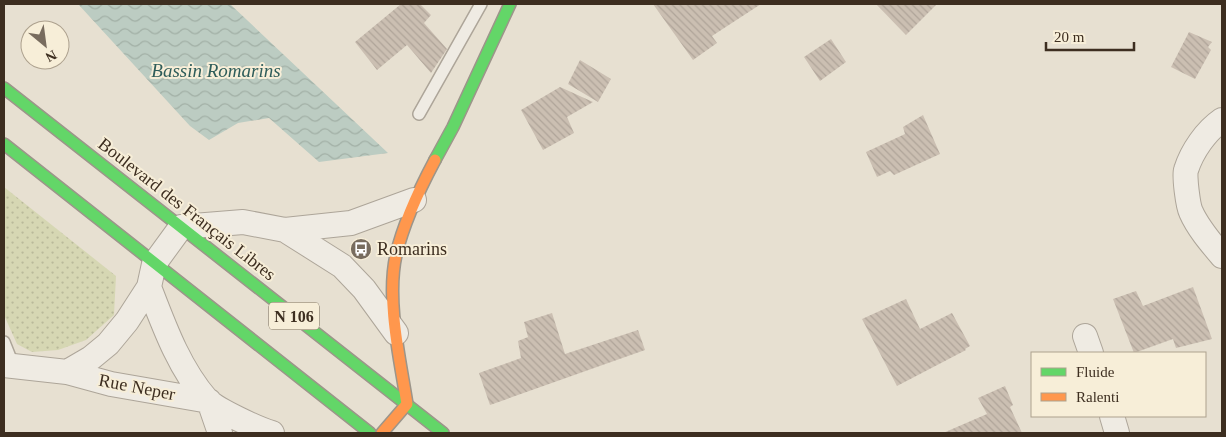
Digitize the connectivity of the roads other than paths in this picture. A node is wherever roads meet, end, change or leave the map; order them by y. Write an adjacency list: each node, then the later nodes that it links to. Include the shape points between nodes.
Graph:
1 (481, 4): 4 (lane)
2 (510, 4): 7 (main road, via 453,127)
3 (4, 88): 8 (main road, Boulevard des Français Libres / N 106)
4 (419, 114)
5 (1222, 120): 10 (street, via 1200,142 1185,171 1190,210)
6 (4, 144): 11 (main road, N 106)
7 (414, 200): 9 (street, via 351,223); 13 (main road, via 396,256 393,287)
8 (181, 227): 9 (street, via 243,222); 11 (street); 18 (main road, Boulevard des Français Libres / N 106)
9 (285, 230): 13 (street, via 342,266 364,289)
10 (1222, 256)
11 (154, 264): 12 (street, Rue Neper); 22 (main road, N 106)
12 (149, 287): 16 (street, Rue Neper, via 108,344); 17 (street, via 169,337)
13 (396, 333): 18 (main road)
14 (4, 342): 15 (lane)
15 (9, 366): 16 (street, Rue Neper)
16 (67, 372): 17 (street, Rue Neper, via 111,384)
17 (208, 401): 20 (street); 21 (street, via 254,427)
18 (407, 404): 23 (main road); 24 (main road, Boulevard des Français Libres / N 106)
19 (1112, 417): 25 (street)
20 (220, 433)
21 (272, 433)
22 (370, 433)
23 (382, 433)
24 (443, 433)
25 (1117, 433)

